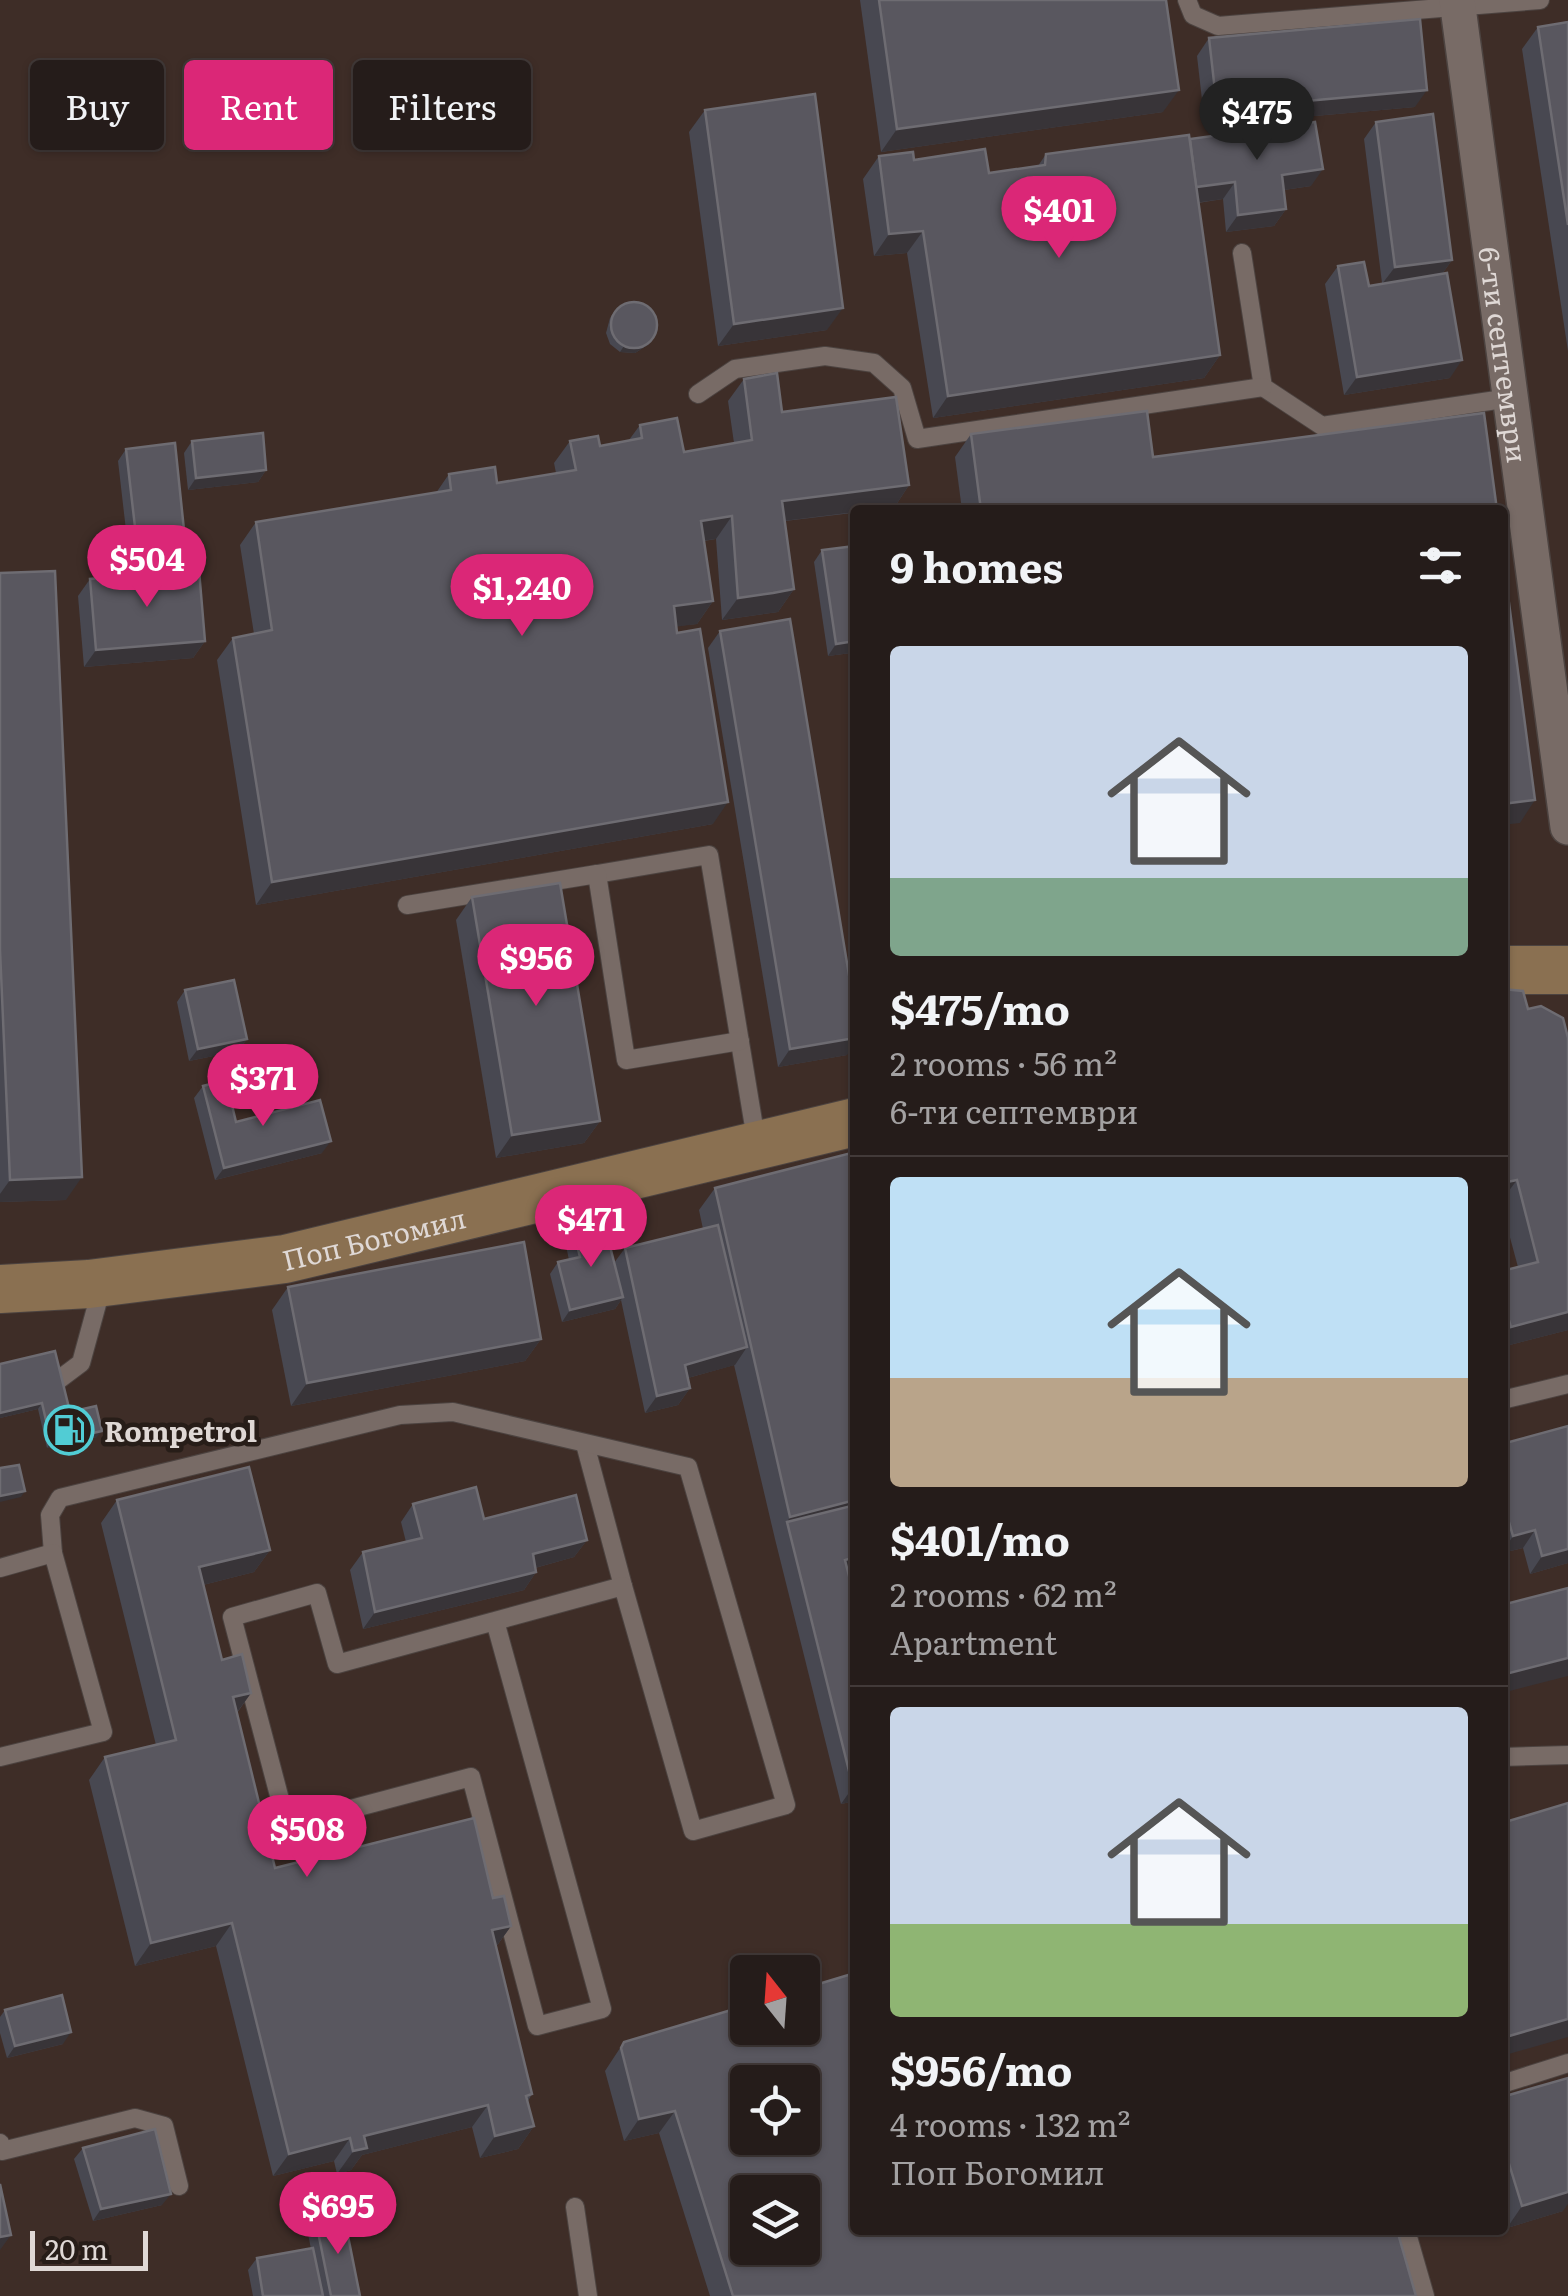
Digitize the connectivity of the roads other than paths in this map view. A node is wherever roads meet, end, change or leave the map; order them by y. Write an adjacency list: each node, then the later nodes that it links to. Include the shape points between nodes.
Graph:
1 (1187, 0): 3 (lane, via 1193,15 1218,26)
2 (1540, 0): 3 (lane)
3 (1458, 4): 7 (street, 6-ти септември)
4 (1242, 253): 5 (lane)
5 (1263, 388): 6 (lane, via 917,439 902,388 874,363 825,356 735,369); 7 (lane, via 1322,426)
6 (698, 394)
7 (1510, 398): 8 (street, 6-ти септември)
8 (1568, 828)
9 (597, 874): 10 (lane); 13 (lane, via 709,855); 13 (lane, via 626,1060)
10 (407, 905)
11 (1508, 970): 12 (street)
12 (1568, 970)
13 (740, 1041): 15 (lane)
14 (850, 1123): 15 (street, Поп Богомил)
15 (757, 1146): 16 (street, Поп Богомил, via 286,1259)
16 (103, 1282): 17 (street, Поп Богомил); 18 (lane, via 81,1363)
17 (0, 1289)
18 (57, 1381)
19 (1568, 1384): 20 (lane)
20 (1508, 1399)
21 (585, 1444): 22 (lane, via 453,1412 400,1415 60,1498 50,1515); 24 (lane); 24 (lane, via 688,1467 786,1805 693,1831)
22 (53, 1553): 23 (lane); 27 (lane, via 103,1732)
23 (0, 1568)
24 (624, 1586): 25 (lane)
25 (495, 1621): 25 (lane, via 602,2009 537,2026 471,1777 287,1826 232,1617 316,1593 337,1664)
26 (1568, 1755): 28 (lane)
27 (0, 1757)
28 (1508, 1757)
29 (1568, 2063): 30 (lane)
30 (1508, 2082)
31 (0, 2143): 32 (lane, via 2,2151 135,2118 164,2126)
32 (179, 2186)
33 (576, 2208): 35 (lane)
34 (1407, 2235): 36 (lane)
35 (588, 2296)
36 (1425, 2296)

